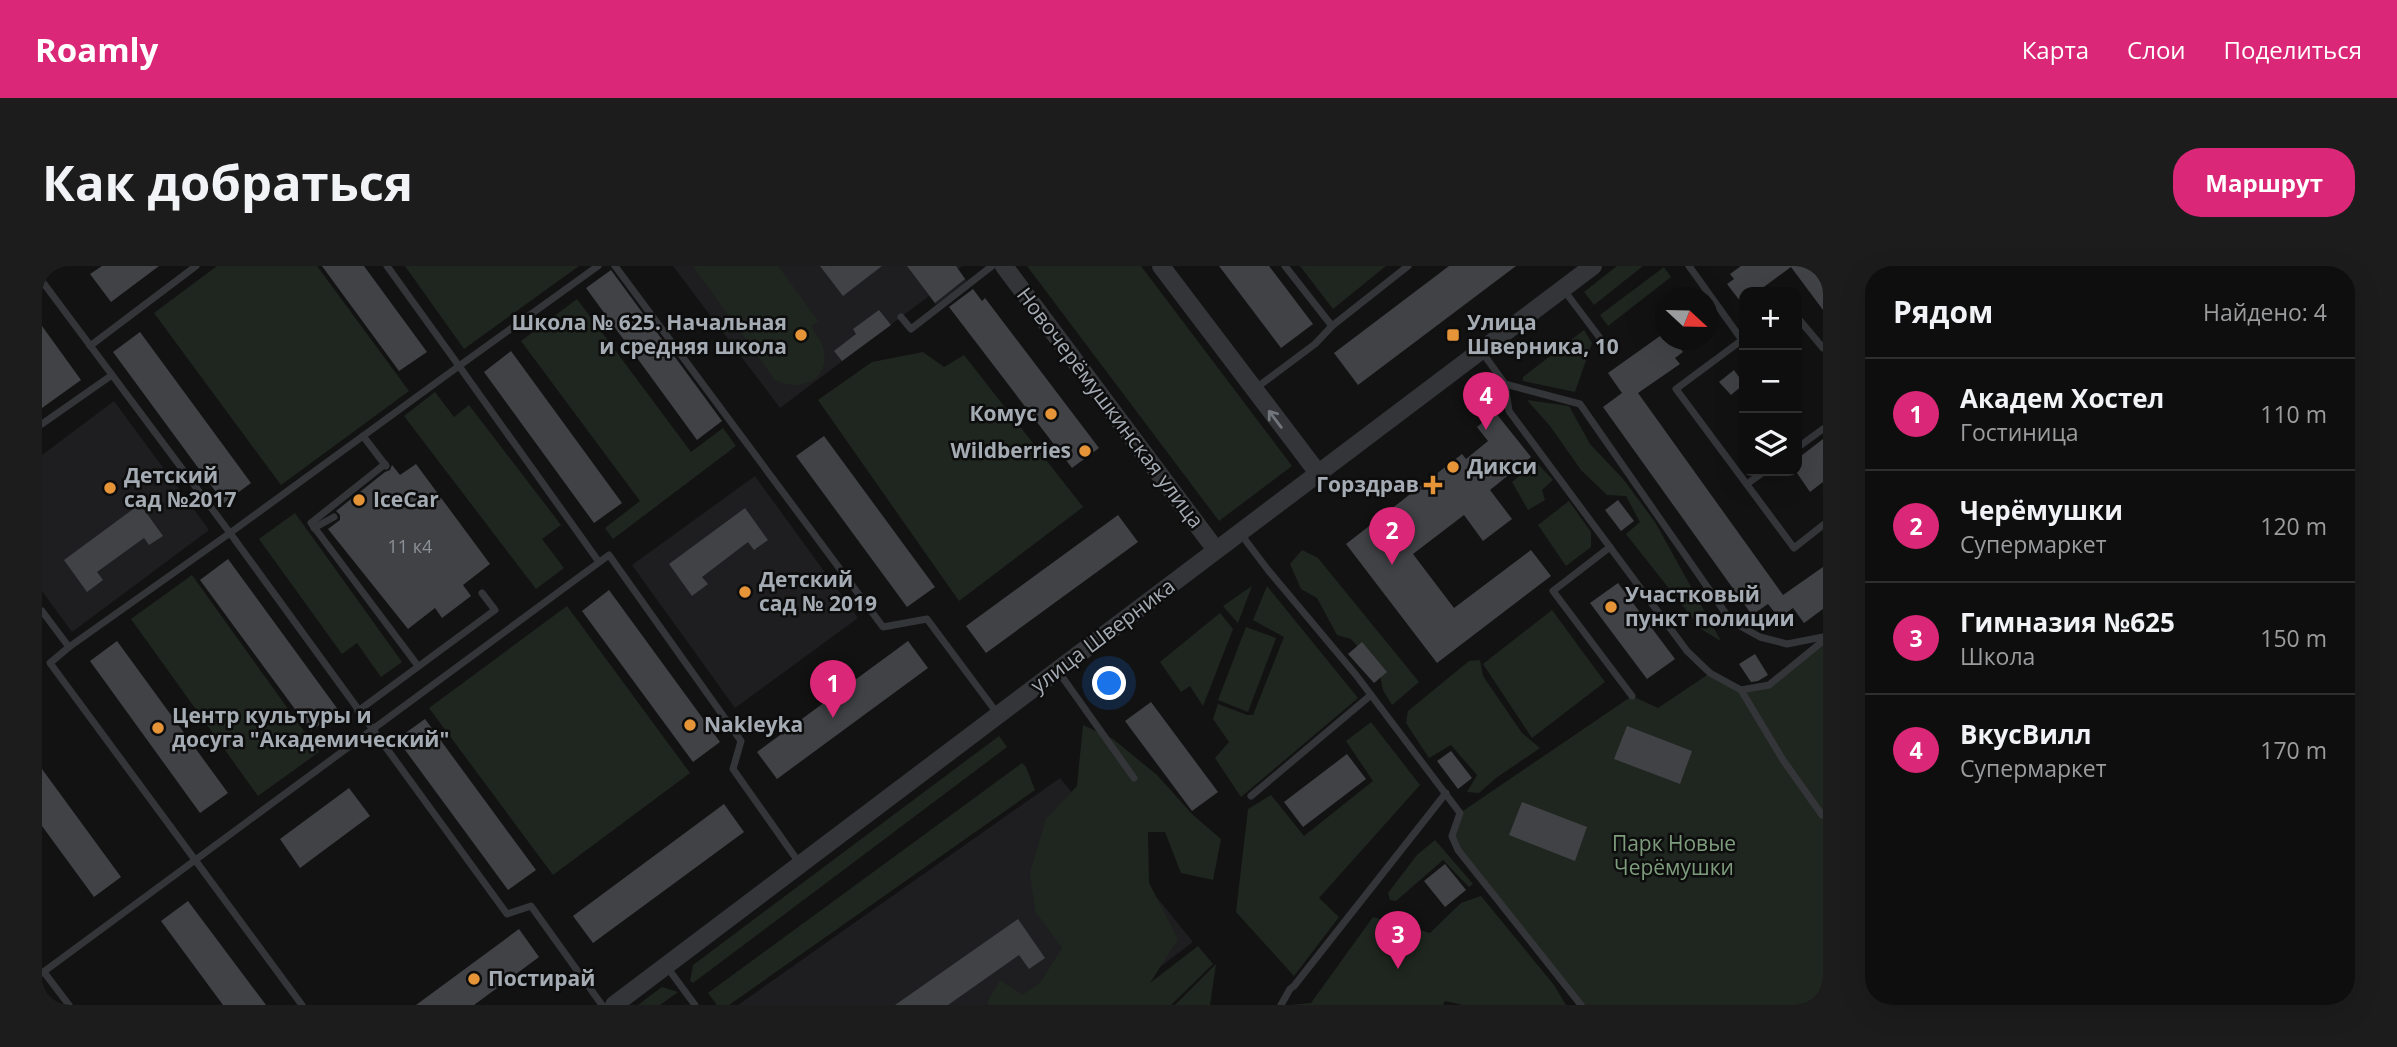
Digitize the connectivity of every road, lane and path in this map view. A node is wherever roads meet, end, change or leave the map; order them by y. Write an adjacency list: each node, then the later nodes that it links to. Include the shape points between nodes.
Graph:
1 (196, 266): 20 (lane)
2 (387, 266): 23 (lane)
3 (598, 266): 23 (lane)
4 (615, 266): 52 (lane, via 883,628 927,620)
5 (992, 266): 14 (lane, via 911,329)
6 (1004, 266): 40 (street, Новочерёмушкинская улица)
7 (1161, 266): 26 (street)
8 (1285, 266): 16 (lane)
9 (1408, 266): 16 (lane)
10 (1593, 266): 13 (street, улица Шверника)
11 (1689, 266): 17 (lane)
12 (42, 281): 20 (lane)
13 (1563, 288): 18 (lane); 22 (street, улица Шверника)
14 (901, 317)
15 (1802, 323): 21 (lane)
16 (1332, 327): 26 (lane)
17 (1739, 334)
18 (1603, 342)
19 (1739, 342): 33 (lane, via 1676,389)
20 (90, 346): 24 (lane)
21 (1823, 348)
22 (1480, 351): 25 (lane); 31 (street, улица Шверника)
23 (459, 366): 29 (lane); 41 (lane)
24 (112, 375): 27 (lane); 38 (lane)
25 (1505, 384): 39 (lane, via 1509,411); 44 (lane, via 1580,404 1731,621 1760,637 1787,644)
26 (1253, 390): 31 (street, one-way to 26)
27 (42, 424)
28 (1823, 429): 30 (lane)
29 (363, 436): 36 (lane, via 386,466 319,515 311,523); 38 (lane)
30 (1802, 444)
31 (1318, 473): 37 (street, улица Шверника)
32 (1758, 476): 33 (lane)
33 (1747, 484): 35 (lane, via 1794,548)
34 (334, 517): 36 (lane)
35 (1823, 525)
36 (314, 528): 46 (lane)
37 (1240, 532): 40 (street, улица Шверника); 49 (lane)
38 (230, 533): 45 (lane); 51 (lane)
39 (1610, 547): 48 (lane, via 1687,651 1710,673); 50 (lane, via 1553,591)
40 (1216, 550): 47 (street, улица Шверника)
41 (599, 562): 53 (lane); 59 (lane, via 609,555 741,741 733,769)
42 (482, 593): 46 (lane, via 495,610)
43 (42, 611): 45 (lane)
44 (1823, 639): 48 (lane, via 1769,685)
45 (69, 647): 58 (lane, via 50,663)
46 (418, 666): 51 (lane)
47 (1057, 671): 52 (street, улица Шверника); 54 (lane)
48 (1741, 690): 57 (lane)
49 (1371, 695): 55 (lane); 56 (lane)
50 (1632, 696)
51 (358, 710): 53 (lane)
52 (999, 714): 59 (street, улица Шверника)
53 (372, 729): 58 (lane); 64 (lane, via 507,914 531,906)
54 (1134, 778)
55 (1446, 793): 67 (lane); 68 (lane, via 1461,813 1452,836 1458,850)
56 (1251, 796)
57 (1822, 815)
58 (196, 859): 61 (lane); 63 (lane)
59 (800, 865): 60 (street, улица Шверника)
60 (666, 966): 65 (street, улица Шверника); 66 (lane)
61 (43, 972): 62 (lane)
62 (69, 1005)
63 (302, 1005)
64 (602, 1005)
65 (614, 1005)
66 (695, 1005)
67 (1281, 1005)
68 (1581, 1005)

